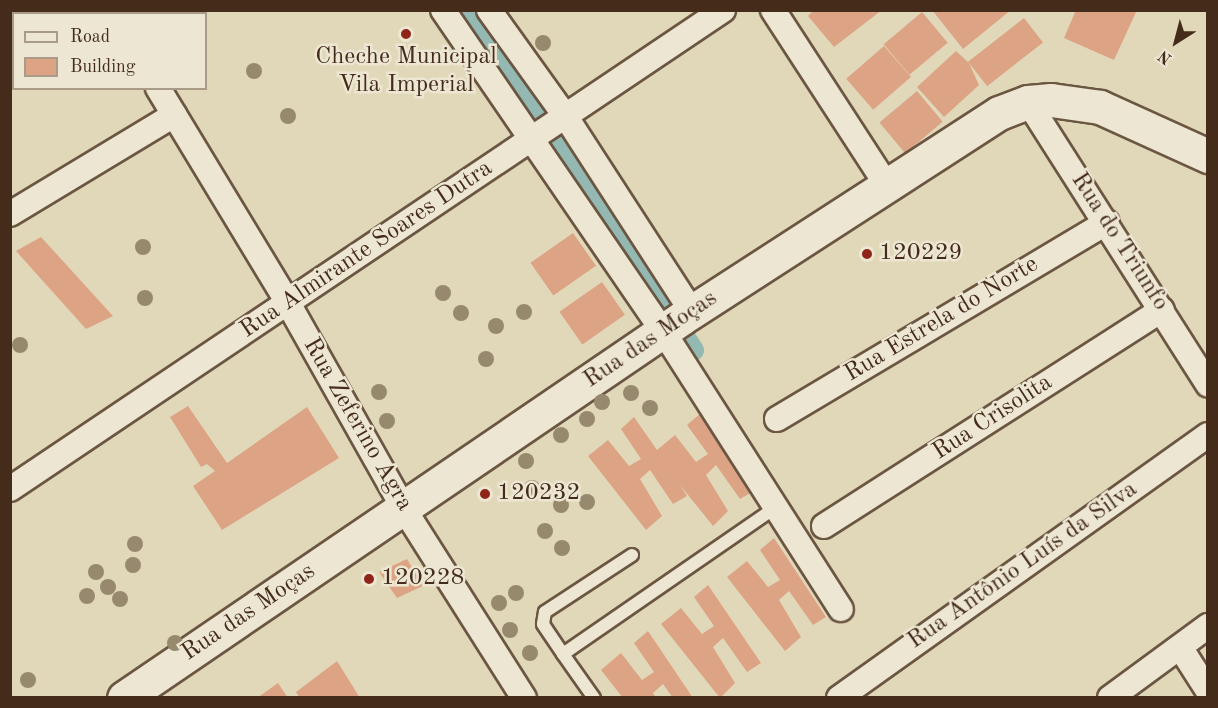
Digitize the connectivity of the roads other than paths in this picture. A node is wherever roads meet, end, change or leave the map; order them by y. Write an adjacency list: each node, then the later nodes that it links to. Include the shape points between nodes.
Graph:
1 (443, 10): 9 (street)
2 (489, 10): 8 (street)
3 (723, 10): 8 (street, Rua Almirante Soares Dutra)
4 (773, 10): 11 (street)
5 (159, 90): 7 (street, Rua Zeferino Agra)
6 (1028, 102): 10 (street, Rua das Moças, via 1051,100 1100,107); 11 (street, Rua das Moças, via 999,113); 13 (street, Rua do Triunfo)
7 (174, 115): 12 (street); 14 (street, Rua Zeferino Agra)
8 (563, 119): 9 (street, Rua Almirante Soares Dutra); 16 (street)
9 (535, 138): 14 (street, Rua Almirante Soares Dutra); 16 (street)
10 (1208, 156)
11 (888, 187): 16 (street, Rua das Moças)
12 (10, 214)
13 (1107, 222): 15 (street, Rua do Triunfo); 18 (street, Rua Estrela do Norte)
14 (288, 303): 20 (street, Rua Almirante Soares Dutra); 22 (street, Rua Zeferino Agra)
15 (1162, 310): 17 (street, Rua do Triunfo); 23 (street, Rua Crisolita)
16 (677, 328): 21 (street); 22 (street, Rua das Moças)
17 (1208, 385)
18 (777, 418)
19 (1208, 435): 33 (street, Rua Antônio Luís da Silva)
20 (10, 489)
21 (775, 508): 25 (street); 28 (lane)
22 (404, 509): 30 (street, Rua das Moças); 31 (street, Rua Zeferino Agra)
23 (824, 526)
24 (632, 555): 28 (lane, via 545,612 543,624)
25 (841, 609)
26 (1208, 626): 27 (street)
27 (1180, 647): 29 (street); 34 (street)
28 (563, 654): 32 (lane)
29 (1208, 691)
30 (124, 698)
31 (524, 698)
32 (594, 698)
33 (839, 698)
34 (1110, 698)

